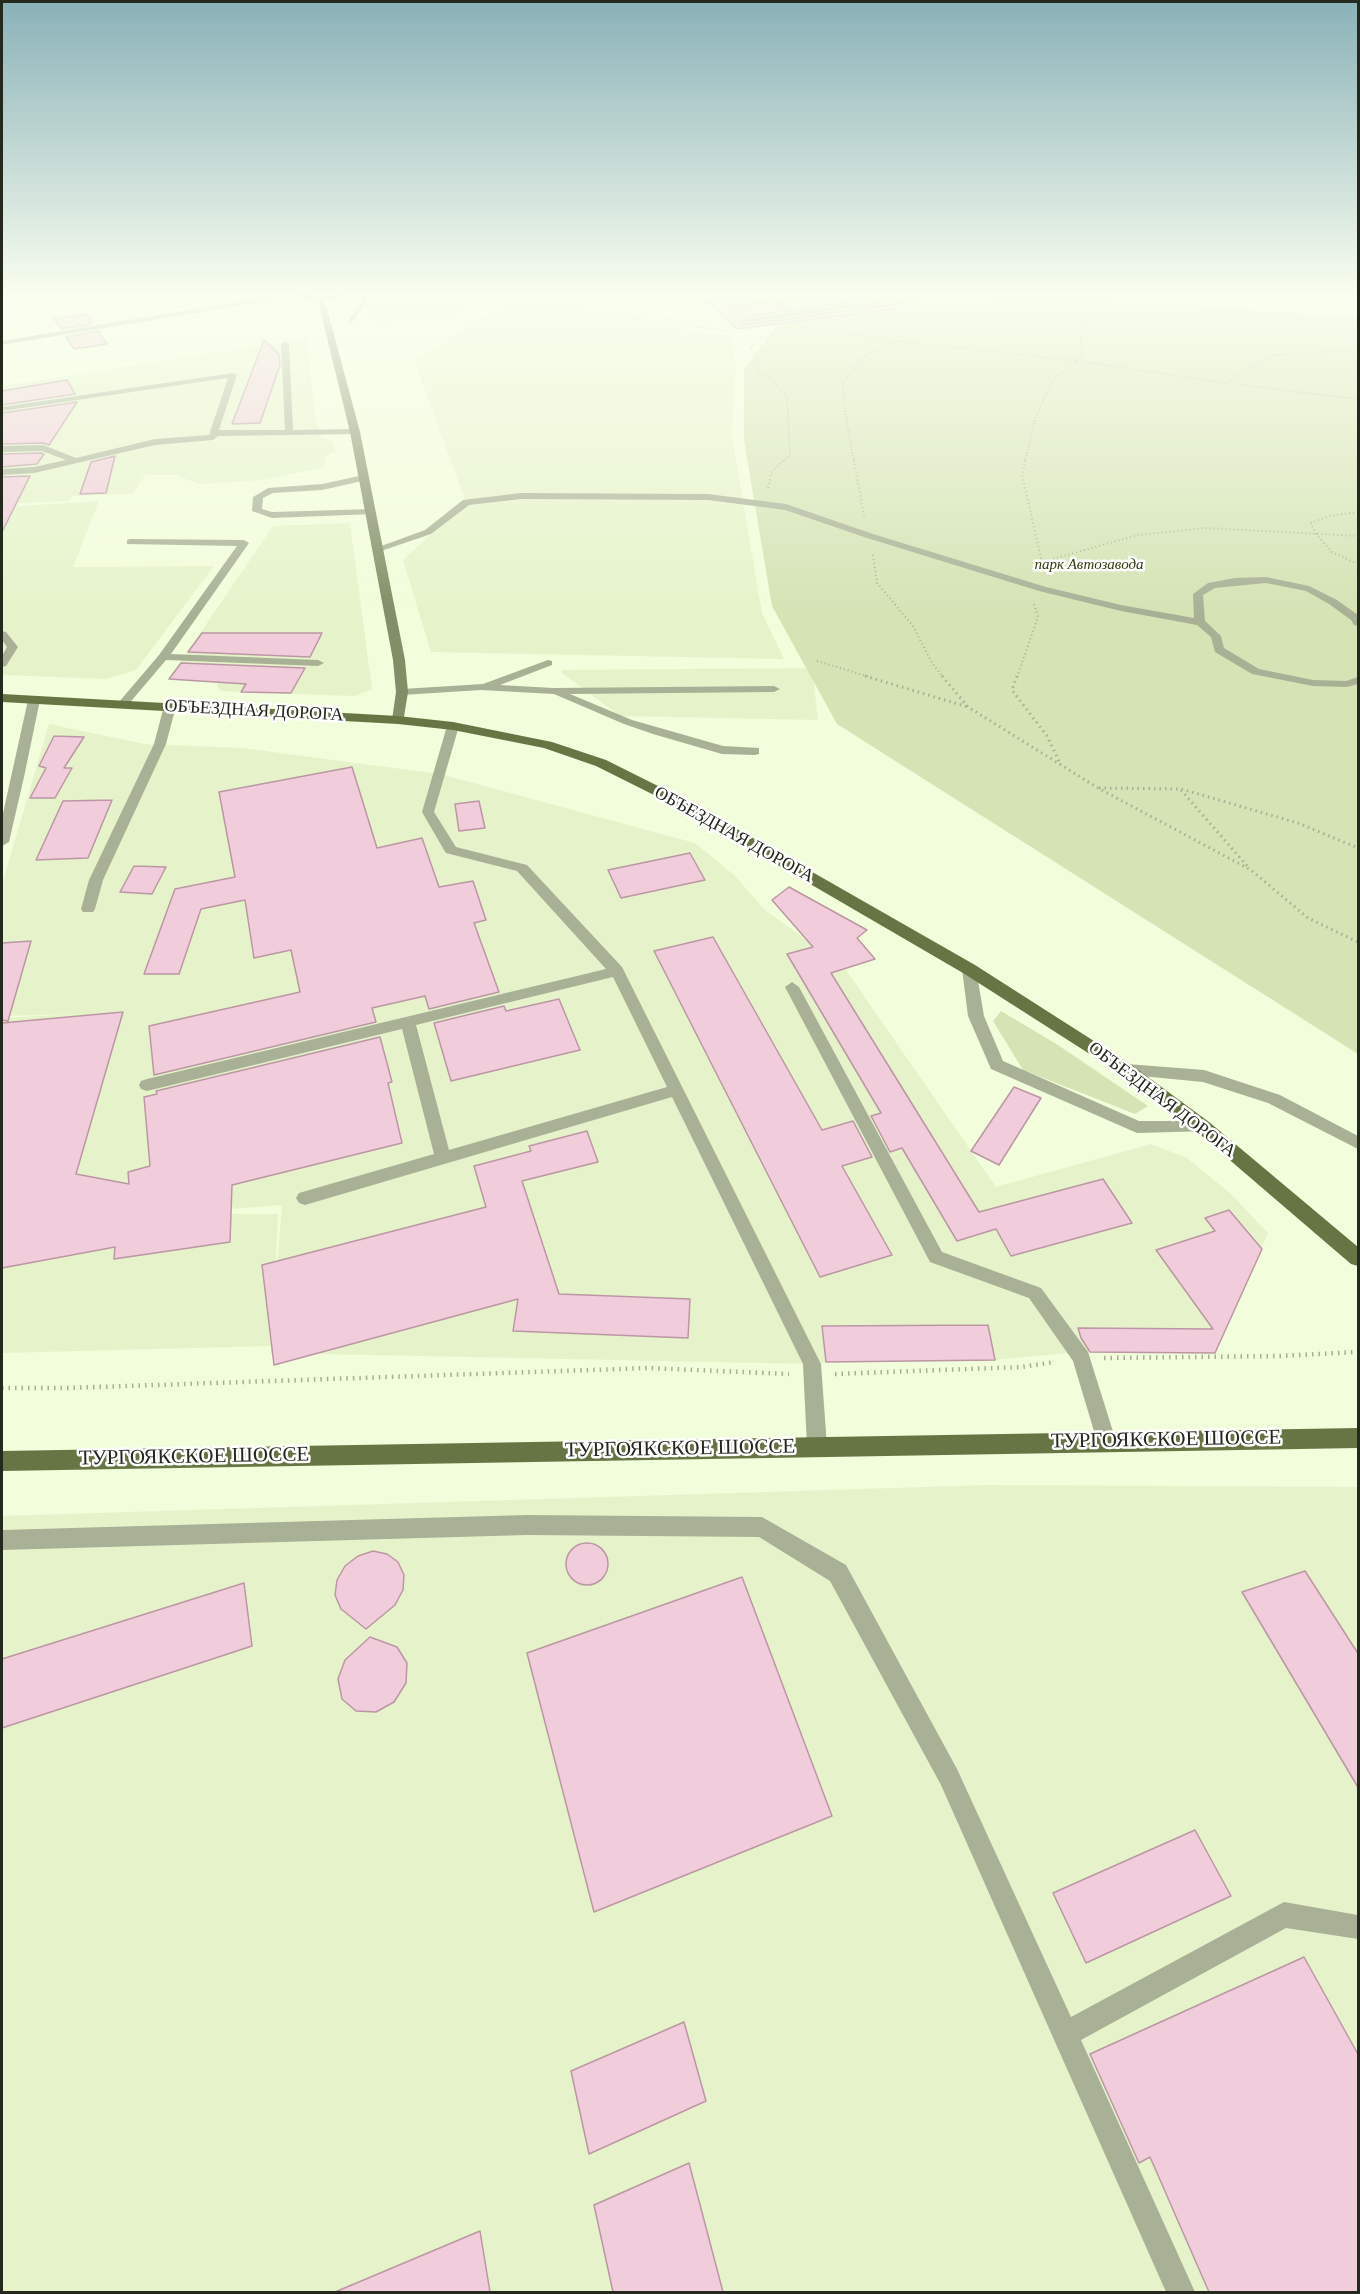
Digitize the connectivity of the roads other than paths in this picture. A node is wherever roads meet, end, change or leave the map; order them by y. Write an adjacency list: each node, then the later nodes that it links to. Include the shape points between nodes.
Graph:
1 (76, 398): 5 (lane)
2 (225, 398): 8 (lane)
3 (287, 398): 6 (lane)
4 (346, 398): 7 (street)
5 (2, 409)
6 (289, 431): 7 (lane); 8 (lane)
7 (355, 432): 12 (street)
8 (214, 433): 10 (lane, via 213,437 155,442)
9 (2, 449): 10 (lane, via 43,448)
10 (77, 460): 11 (lane, via 34,470)
11 (2, 472)
12 (364, 478): 13 (street); 13 (lane, via 322,487 272,490 258,496 256,511 272,515)
13 (371, 512): 15 (street)
14 (130, 542): 19 (lane, via 244,543)
15 (378, 549): 16 (lane, via 428,532 466,502 521,495 708,497 786,507 1027,583 1121,608); 27 (street)
16 (1200, 622): 17 (lane, via 1198,594 1205,589 1235,580 1266,580 1309,589); 23 (lane, via 1216,636 1220,650 1256,672 1312,683 1347,684)
17 (1359, 623)
18 (2, 634): 22 (lane, via 13,646)
19 (164, 657): 20 (lane); 30 (lane)
20 (318, 663)
21 (548, 663): 24 (lane)
22 (2, 664)
23 (1359, 680)
24 (481, 687): 26 (lane); 27 (lane)
25 (774, 689): 26 (lane)
26 (553, 691): 34 (lane, via 628,723 722,750)
27 (402, 692): 32 (street)
28 (2, 698): 29 (main road, ОБЪЕЗДНАЯ ДОРОГА)
29 (34, 700): 30 (main road, ОБЪЕЗДНАЯ ДОРОГА); 35 (lane)
30 (123, 704): 31 (main road, ОБЪЕЗДНАЯ ДОРОГА)
31 (170, 706): 32 (main road, ОБЪЕЗДНАЯ ДОРОГА); 36 (lane, via 160,744 96,880)
32 (398, 720): 33 (main road, ОБЪЕЗДНАЯ ДОРОГА)
33 (453, 726): 37 (main road, ОБЪЕЗДНАЯ ДОРОГА, via 547,745 600,763 683,804); 38 (lane, via 428,812 451,849 522,868)
34 (755, 751)
35 (2, 842)
36 (88, 909)
37 (969, 969): 41 (main road, ОБЪЕЗДНАЯ ДОРОГА); 44 (lane, via 976,1016 997,1065 1137,1127)
38 (617, 971): 40 (lane); 43 (lane)
39 (792, 987): 50 (lane, via 936,1257 1035,1293 1081,1358)
40 (408, 1022): 42 (lane); 46 (lane)
41 (1127, 1070): 44 (main road, ОБЪЕЗДНАЯ ДОРОГА); 45 (lane, via 1204,1076 1274,1099)
42 (147, 1085)
43 (677, 1090): 46 (lane); 51 (lane, via 812,1364)
44 (1203, 1127): 48 (main road, ОБЪЕЗДНАЯ ДОРОГА)
45 (1359, 1143)
46 (443, 1158): 47 (lane)
47 (305, 1198)
48 (1359, 1258)
49 (1359, 1438): 50 (main road, ТУРГОЯКСКОЕ ШОССЕ)
50 (1106, 1440): 51 (main road, ТУРГОЯКСКОЕ ШОССЕ)
51 (816, 1446): 52 (main road, ТУРГОЯКСКОЕ ШОССЕ)
52 (2, 1461)
53 (2, 1540): 55 (lane, via 526,1525 762,1527 838,1573 949,1777)
54 (1359, 1927): 55 (lane, via 1284,1915)
55 (1065, 2035): 56 (lane)
56 (1181, 2292)

